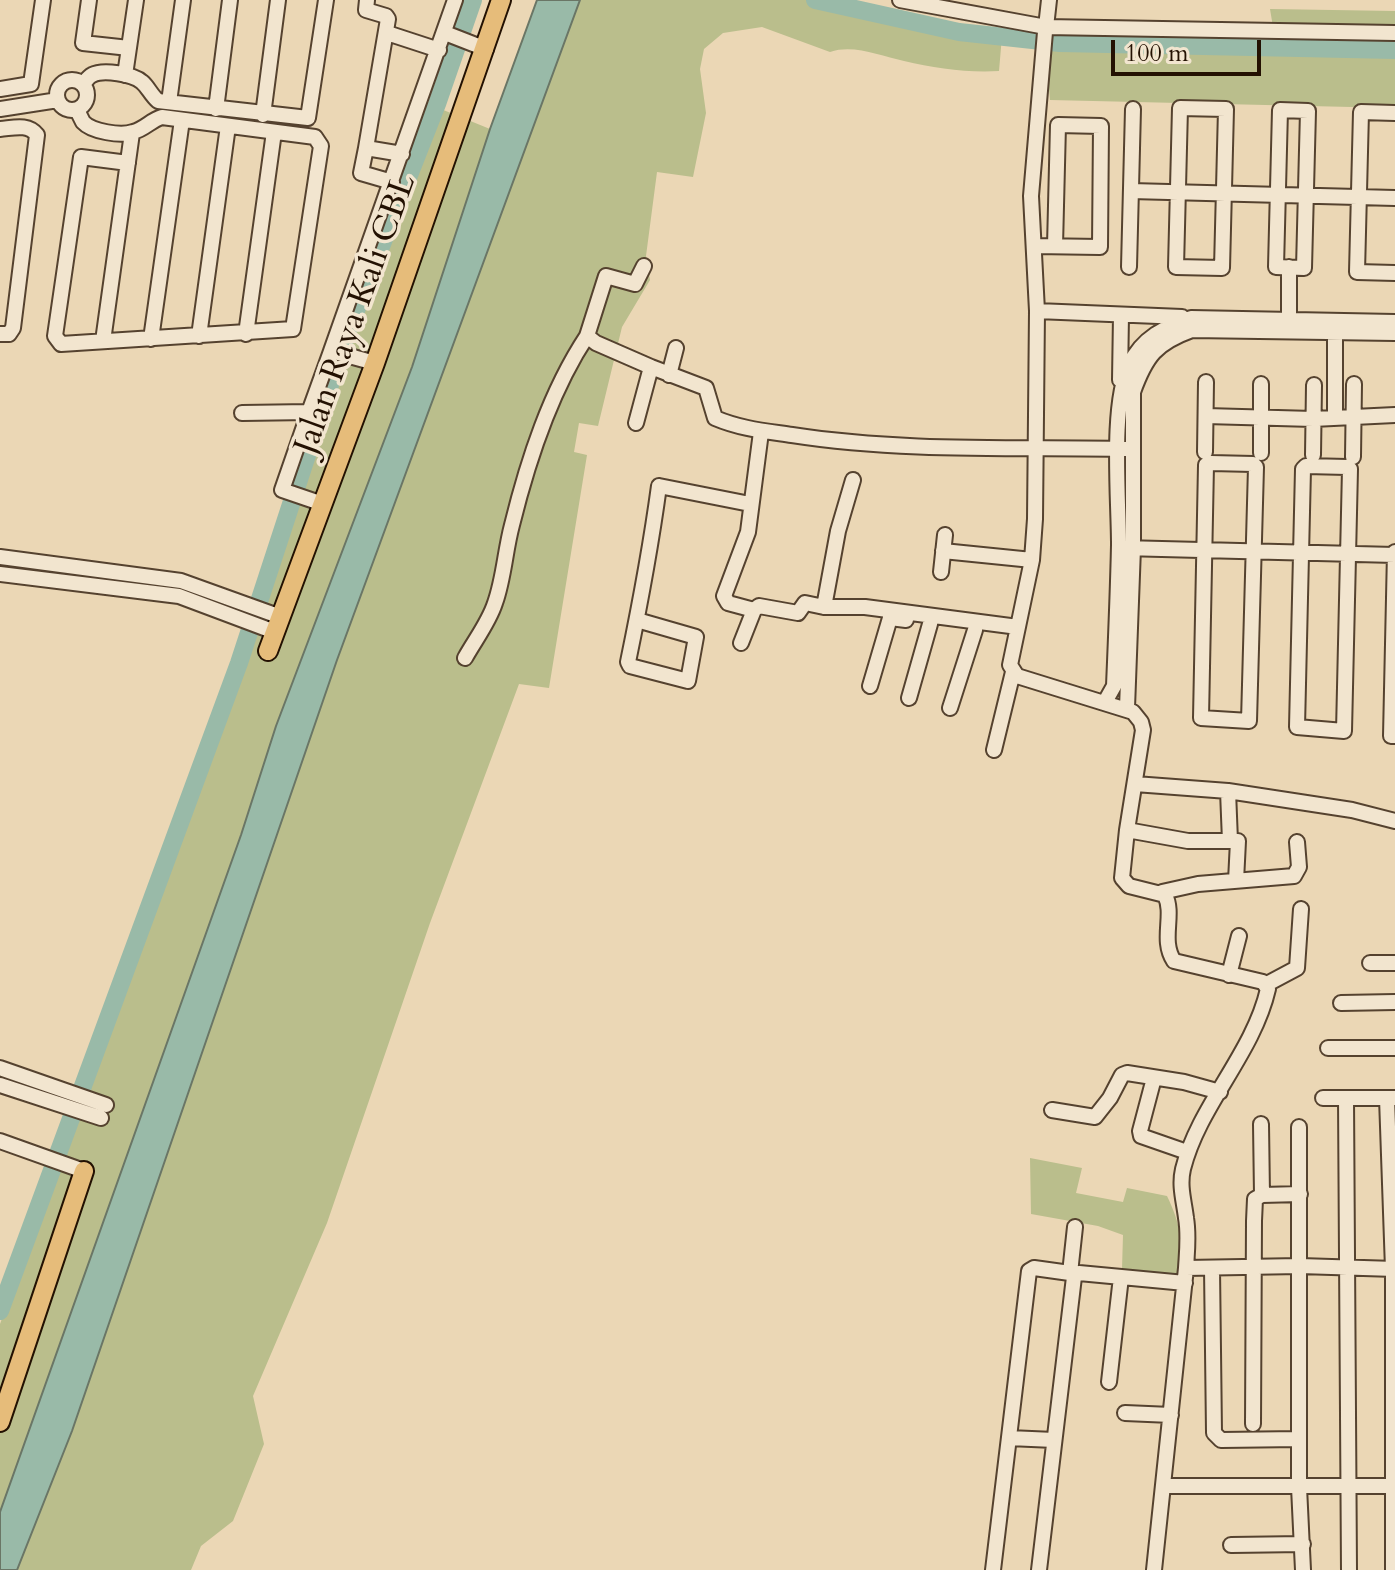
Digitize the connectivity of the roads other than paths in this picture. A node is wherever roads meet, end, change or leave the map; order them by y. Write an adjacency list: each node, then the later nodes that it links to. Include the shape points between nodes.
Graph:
1 (43, 0): 22 (street, via 31,84)
2 (89, 0): 17 (street, via 83,43)
3 (136, 0): 17 (street)
4 (183, 0): 24 (street)
5 (230, 0): 26 (street)
6 (278, 0): 30 (street)
7 (326, 0): 30 (street, via 308,118)
8 (367, 0): 14 (street, via 366,10 387,17)
9 (455, 0): 16 (street)
10 (501, 0): 18 (main road, Jalan Raya Kali CBL)
11 (900, 0): 13 (street)
12 (1049, 0): 13 (street)
13 (1046, 29): 15 (street); 47 (street, via 1031,196)
14 (387, 33): 19 (street); 36 (street)
15 (1395, 33)
16 (446, 34): 18 (street); 19 (street)
17 (129, 48): 20 (street)
18 (486, 49): 68 (main road, Jalan Raya Kali CBL)
19 (439, 50): 37 (street)
20 (125, 75): 21 (street, via 102,72); 24 (street, via 144,83 158,101)
21 (83, 84): 23 (street, via 67,80 57,92); 28 (street, via 88,99)
22 (0, 89)
23 (58, 100): 25 (street); 28 (street, via 69,111)
24 (169, 102): 26 (street)
25 (0, 109)
26 (216, 109): 30 (street)
27 (1133, 109): 40 (street)
28 (77, 110): 35 (street, via 92,129)
29 (1395, 113): 45 (street, via 1361,112)
30 (263, 115)
31 (182, 120): 32 (street); 35 (street, via 153,119); 64 (street)
32 (228, 126): 34 (street); 62 (street)
33 (0, 129): 60 (street, via 25,127 37,135 13,328)
34 (274, 132): 61 (street); 61 (street, via 315,137 321,146 295,325 289,331)
35 (132, 133): 38 (street)
36 (366, 148): 37 (street); 39 (street, via 361,173)
37 (402, 154): 39 (street)
38 (128, 163): 65 (street); 65 (street, via 81,157 55,336 61,344)
39 (392, 182): 67 (street)
40 (1131, 191): 41 (street); 50 (street)
41 (1178, 192): 42 (street); 42 (street, via 1176,267 1222,268); 42 (street, via 1180,108 1226,109)
42 (1224, 193): 43 (street)
43 (1278, 195): 44 (street); 44 (street, via 1280,110 1308,111); 51 (street, via 1276,267)
44 (1306, 195): 45 (street); 51 (street, via 1304,268)
45 (1359, 197): 46 (street); 52 (street, via 1357,272)
46 (1395, 198)
47 (1035, 246): 48 (street); 53 (street)
48 (1055, 246): 48 (street, via 1058,125 1101,126 1100,247)
49 (644, 266): 63 (street, via 635,284 606,276)
50 (1129, 267)
51 (1289, 267): 57 (street)
52 (1395, 273)
53 (1037, 311): 54 (street); 86 (street)
54 (1121, 315): 55 (street); 75 (street)
55 (1191, 318): 57 (street); 75 (street, via 1165,326 1144,342)
56 (1395, 322): 57 (street)
57 (1289, 324): 58 (street); 87 (street, via 1192,330 1152,351 1133,392)
58 (1335, 331): 59 (street); 80 (street)
59 (1395, 333)
60 (0, 334)
61 (246, 334): 62 (street)
62 (199, 336): 64 (street)
63 (587, 336): 69 (street); 119 (street, via 569,362 532,454 494,607)
64 (151, 339): 65 (street)
65 (103, 341)
66 (676, 348): 70 (street)
67 (338, 353): 68 (street); 76 (street)
68 (375, 363): 93 (main road, Jalan Raya Kali CBL)
69 (651, 367): 70 (street); 84 (street)
70 (669, 375): 85 (street, via 706,388 715,418)
71 (1206, 382): 79 (street)
72 (1261, 384): 82 (street)
73 (1354, 384): 81 (street)
74 (1314, 385): 83 (street)
75 (1120, 392): 87 (street)
76 (309, 412): 77 (street); 93 (street, via 282,490)
77 (242, 413)
78 (1395, 415): 81 (street)
79 (1206, 416): 82 (street); 88 (street)
80 (1335, 416): 81 (street); 83 (street)
81 (1354, 416): 91 (street)
82 (1261, 418): 83 (street); 89 (street)
83 (1313, 419): 90 (street)
84 (636, 423)
85 (761, 432): 86 (street, via 863,445); 94 (street)
86 (1036, 447): 87 (street); 104 (street)
87 (1126, 450): 96 (street)
88 (1205, 452)
89 (1261, 453)
90 (1313, 455)
91 (1353, 457)
92 (853, 480): 110 (street)
93 (323, 504): 113 (main road, Jalan Raya Kali CBL)
94 (750, 504): 111 (street, via 748,532 724,596 728,603); 112 (street, via 659,486)
95 (945, 535): 98 (street)
96 (1126, 548): 97 (street); 124 (street, via 1114,686); 126 (street)
97 (1204, 550): 99 (street); 99 (street, via 1206,465 1253,464); 99 (street, via 1201,718 1249,721)
98 (943, 551): 104 (street); 106 (street)
99 (1254, 551): 100 (street)
100 (1301, 553): 101 (street); 101 (street, via 1306,466 1350,469); 101 (street, via 1297,727 1344,731)
101 (1347, 554): 102 (street)
102 (1395, 554): 109 (street)
103 (0, 557): 105 (street)
104 (1032, 560): 116 (street)
105 (111, 571): 108 (street); 113 (street, via 181,581 242,603)
106 (941, 572)
107 (0, 574): 108 (street)
108 (108, 587): 113 (street, via 179,596 236,618)
109 (1395, 587): 120 (street)
110 (824, 607): 111 (street, via 805,603 800,613 759,606); 116 (street, via 865,607)
111 (754, 610): 117 (street)
112 (637, 620): 112 (street, via 629,665 688,681 696,637)
113 (269, 621): 118 (main road, Jalan Raya Kali CBL)
114 (930, 624): 115 (street); 122 (street, via 890,618); 123 (street)
115 (975, 630): 116 (street); 125 (street)
116 (1017, 632): 121 (street, via 1010,660)
117 (741, 643)
118 (268, 651)
119 (465, 658)
120 (1394, 659): 127 (street)
121 (1013, 672): 124 (street); 128 (street)
122 (870, 686)
123 (909, 698)
124 (1105, 702): 126 (street)
125 (950, 708)
126 (1127, 708): 129 (street, via 1143,730)
127 (1395, 736)
128 (994, 750)
129 (1135, 784): 130 (street); 132 (street)
130 (1228, 791): 131 (street); 133 (street)
131 (1395, 821)
132 (1127, 830): 133 (street, via 1188,841); 136 (street, via 1122,878 1129,886)
133 (1230, 841): 135 (street, via 1238,841)
134 (1297, 842): 135 (street, via 1299,867 1294,876)
135 (1236, 881): 136 (street)
136 (1162, 892): 141 (street, via 1168,902 1167,941 1174,961)
137 (1301, 909): 142 (street, via 1297,968)
138 (1239, 936): 141 (street)
139 (1370, 963): 140 (street)
140 (1395, 963)
141 (1229, 975): 142 (street)
142 (1267, 984): 150 (street, via 1262,1006)
143 (1395, 1002): 144 (street)
144 (1341, 1003)
145 (1328, 1048): 146 (street)
146 (1395, 1048)
147 (0, 1068): 149 (street, via 66,1091 96,1109 61,1106)
148 (1154, 1078): 150 (street); 154 (street, via 1123,1074 1092,1118); 158 (street, via 1141,1136)
149 (0, 1085)
150 (1220, 1092): 158 (street)
151 (1323, 1098): 152 (street)
152 (1346, 1098): 153 (street); 166 (street)
153 (1391, 1098): 167 (street)
154 (1052, 1110)
155 (1261, 1124): 161 (street)
156 (1299, 1127): 160 (street)
157 (0, 1141): 159 (street)
158 (1187, 1152): 169 (street, via 1180,1182 1187,1220)
159 (75, 1168): 174 (main road)
160 (1300, 1194): 161 (street); 164 (street)
161 (1262, 1195): 163 (street, via 1255,1199)
162 (1075, 1227): 168 (street)
163 (1254, 1266): 164 (street); 165 (street); 175 (street)
164 (1300, 1266): 166 (street); 177 (street)
165 (1212, 1268): 169 (street); 177 (street, via 1214,1433 1221,1440)
166 (1347, 1269): 167 (street); 182 (street)
167 (1394, 1269): 180 (street)
168 (1074, 1273): 170 (street); 176 (street, via 1029,1271); 178 (street)
169 (1186, 1275): 170 (street); 173 (street)
170 (1121, 1277): 171 (street)
171 (1109, 1382)
172 (1125, 1413): 173 (street)
173 (1171, 1415): 179 (street)
174 (0, 1422)
175 (1253, 1424)
176 (1009, 1438): 178 (street); 185 (street)
177 (1299, 1439): 181 (street)
178 (1054, 1440): 186 (street)
179 (1163, 1486): 181 (street); 187 (street)
180 (1394, 1486): 182 (street); 190 (street)
181 (1299, 1487): 182 (street); 183 (street)
182 (1348, 1487): 189 (street)
183 (1303, 1544): 184 (street); 188 (street)
184 (1231, 1545)
185 (993, 1570)
186 (1039, 1570)
187 (1154, 1570)
188 (1303, 1570)
189 (1349, 1570)
190 (1393, 1570)

